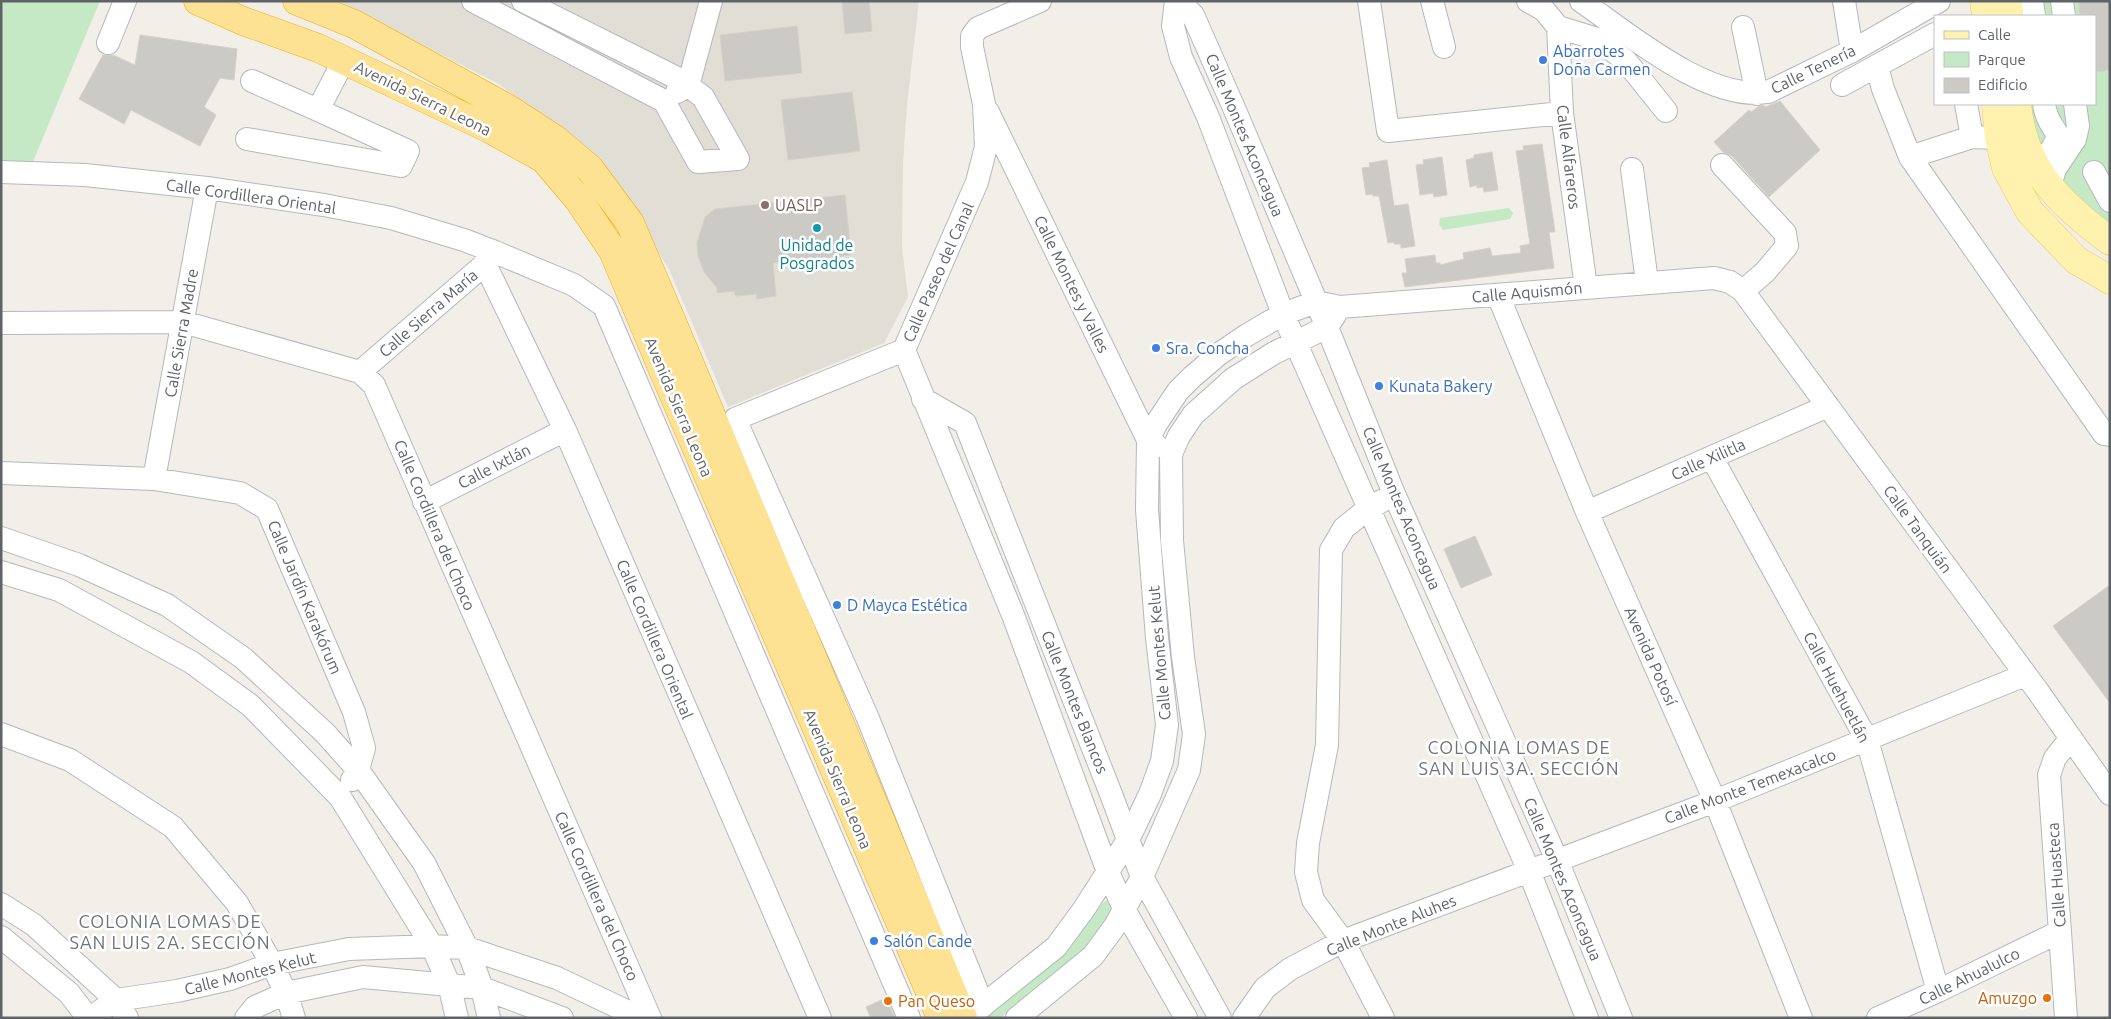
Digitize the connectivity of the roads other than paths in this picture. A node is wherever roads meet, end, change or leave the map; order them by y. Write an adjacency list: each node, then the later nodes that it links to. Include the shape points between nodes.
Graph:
1 (125, 1): 27 (street)
2 (198, 1): 23 (highway, Avenida Sierra Leona)
3 (473, 1): 36 (street)
4 (522, 1): 34 (street)
5 (710, 1): 34 (street)
6 (1040, 1): 37 (street, via 978,28 972,36)
7 (1178, 1): 43 (street, Calle Montes Aconcagua, via 1193,15); 47 (street, Calle Montes Aconcagua, via 1173,26 1181,57)
8 (1368, 1): 45 (street, via 1388,131)
9 (1432, 1): 28 (street)
10 (1528, 1): 24 (street, via 1544,10)
11 (1581, 1): 35 (street, Calle Tenería, via 1680,70 1733,91)
12 (1844, 1): 29 (street)
13 (1939, 1): 29 (street, Calle Tenería)
14 (1984, 1): 19 (main road)
15 (2008, 1): 20 (main road)
16 (2032, 1): 21 (street)
17 (2062, 1): 22 (street)
18 (311, 4): 23 (highway, via 306,26 300,28); 38 (highway, Avenida Sierra Leona, via 354,24)
19 (1986, 15)
20 (2009, 15)
21 (2034, 15)
22 (2064, 15)
23 (243, 21): 30 (highway, Avenida Sierra Leona)
24 (1558, 27): 44 (street, via 1597,39 1626,60); 45 (street, Calle Alfareros)
25 (1743, 27): 35 (street)
26 (1934, 35): 31 (street)
27 (108, 43)
28 (1444, 47)
29 (1852, 51): 35 (street, Calle Tenería, via 1768,92)
30 (344, 60): 38 (highway, via 360,57 375,60); 46 (street); 102 (highway, Avenida Sierra Leona, via 544,158 578,199 614,251 663,370)
31 (1877, 66): 33 (street); 52 (street, via 1883,90)
32 (252, 81): 46 (street)
33 (1842, 85)
34 (688, 86): 36 (street); 36 (street, via 703,97 738,159 698,162)
35 (1757, 94)
36 (664, 101)
37 (984, 104): 77 (street, Calle Paseo del Canal, via 986,147 977,182); 83 (street, Calle Montes y Valles)
38 (501, 105): 102 (highway, Avenida Sierra Leona, via 556,140 590,170 630,223)
39 (1966, 105): 49 (street)
40 (1997, 105): 48 (main road)
41 (2044, 105): 57 (street, via 2058,138)
42 (2075, 105): 57 (street, via 2078,126 2075,139 2055,169)
43 (1234, 108): 47 (street); 70 (street, Calle Montes Aconcagua)
44 (1666, 111)
45 (1562, 113): 67 (street, Calle Alfareros)
46 (327, 114): 51 (street); 51 (street, via 408,151 402,166)
47 (1208, 117): 72 (street, Calle Montes Aconcagua)
48 (2012, 122): 49 (street); 57 (main road); 62 (main road, via 2006,168 2030,212)
49 (1972, 137): 52 (street)
50 (247, 140): 51 (street)
51 (325, 153)
52 (1910, 157): 82 (street, via 2104,434)
53 (1722, 165): 68 (street, via 1784,233 1787,246)
54 (1632, 169): 66 (street)
55 (1, 172): 58 (street, Calle Cordillera Oriental, via 85,175)
56 (2094, 172): 59 (street)
57 (2043, 177): 60 (main road, via 2072,212)
58 (207, 188): 61 (street, Calle Cordillera Oriental, via 391,218 464,240); 73 (street, Calle Sierra Madre)
59 (2110, 201)
60 (2104, 237): 62 (main road)
61 (490, 258): 78 (street, Calle Sierra María); 81 (street, Calle Cordillera Oriental); 131 (street, Avenida Sierra Leona, via 574,286 604,306)
62 (2076, 260): 65 (main road)
63 (2110, 267): 65 (main road)
64 (1714, 278): 66 (street, Calle Aquismón); 68 (street, Calle Tanquián, via 1730,282)
65 (2110, 279)
66 (1647, 282): 67 (street, Calle Aquismón)
67 (1586, 287): 69 (street, Calle Aquismón)
68 (1743, 291): 80 (street, Calle Tanquián)
69 (1498, 295): 71 (street, Calle Aquismón); 91 (street, Avenida Potosí)
70 (1316, 302): 71 (street, Calle Aquismón); 72 (street, Calle Montes Kelut); 75 (street, Calle Montes Aconcagua)
71 (1340, 307): 75 (street)
72 (1284, 314): 76 (street, Calle Montes Aconcagua); 83 (street, Calle Montes Kelut, via 1219,354 1192,377 1178,391)
73 (183, 322): 74 (street); 78 (street); 87 (street, Calle Sierra Madre)
74 (1, 323)
75 (1327, 327): 76 (street, Calle Montes Kelut); 88 (street, Calle Montes Aconcagua)
76 (1296, 343): 84 (street, Calle Montes Kelut, via 1233,379 1193,414); 90 (street, Calle Montes Aconcagua)
77 (904, 350): 79 (street, Calle Montes Blancos); 121 (street, Calle Paseo del Canal, via 736,420 867,716)
78 (360, 372): 89 (street, Calle Cordillera del Choco, via 374,385)
79 (924, 399): 103 (street, Calle Montes Blancos, via 965,422); 106 (street, Calle Montes Blancos, via 1014,615)
80 (1828, 406): 85 (street, Calle Xilitla); 94 (street, Calle Tanquián)
81 (565, 430): 89 (street, Calle Ixtlán); 130 (street, Calle Cordillera Oriental)
82 (2110, 435)
83 (1148, 440): 84 (street); 103 (street, Calle Montes Kelut, via 1146,510 1167,725 1162,762)
84 (1171, 454): 107 (street, Calle Montes Kelut, via 1172,540 1194,734 1189,770)
85 (1712, 458): 91 (street, Calle Xilitla); 97 (street, Calle Huehuetlán)
86 (1, 473): 87 (street, Calle Jardín Karakórum)
87 (154, 479): 98 (street, Calle Jardín Karakórum, via 240,493 267,509 354,712 364,748)
88 (1394, 494): 90 (street); 104 (street, Calle Montes Aconcagua)
89 (424, 502): 129 (street, Calle Cordillera del Choco)
90 (1369, 508): 105 (street, Calle Montes Aconcagua); 112 (street, via 1344,528 1331,550 1327,745 1308,843 1306,872 1314,900)
91 (1587, 512): 101 (street, Avenida Potosí)
92 (1, 538): 98 (street, via 79,565 167,605 243,658 325,733)
93 (1, 572): 100 (street, via 58,590 191,662 250,705)
94 (2025, 675): 96 (street, Calle Tanquián); 97 (street, Calle Monte Temexacalco)
95 (1, 734): 115 (street, via 70,760 173,827 237,902)
96 (2070, 738): 99 (street, Calle Tanquián); 110 (street, Calle Huasteca, via 2055,758 2049,775)
97 (1868, 740): 101 (street, Calle Monte Temexacalco); 119 (street, Calle Huehuetlán)
98 (358, 770): 100 (street, Calle Jardín Karakórum); 114 (street, via 424,863)
99 (2110, 794)
100 (340, 797): 113 (street)
101 (1716, 801): 104 (street, Calle Monte Temexacalco); 140 (street, Avenida Potosí)
102 (871, 827): 121 (highway, Avenida Sierra Leona); 132 (highway, Avenida Sierra Leona)
103 (1128, 840): 106 (street, Calle Montes Kelut); 107 (street, Calle Montes Blancos)
104 (1556, 860): 105 (street, Calle Monte Aluhes); 139 (street, Calle Montes Aconcagua)
105 (1529, 871): 112 (street, Calle Monte Aluhes); 138 (street, Calle Montes Aconcagua)
106 (1108, 872): 109 (street, Calle Montes Blancos); 121 (street, Calle Montes Kelut, via 1056,947)
107 (1142, 877): 109 (street, Calle Montes Kelut); 135 (street, Calle Montes Blancos)
108 (1, 904): 120 (street, via 34,925)
109 (1125, 910): 133 (street, Calle Montes Kelut, via 1092,956); 134 (street, Calle Montes Blancos)
110 (2059, 932): 119 (street, Calle Ahualulco); 142 (street, Calle Huasteca)
111 (1, 937): 122 (street, via 69,993)
112 (1343, 941): 136 (street, Calle Monte Aluhes, via 1290,970 1266,988); 137 (street)
113 (432, 946): 114 (street, Calle Montes Kelut); 115 (street, Calle Montes Kelut, via 349,949); 116 (street)
114 (466, 948): 117 (street); 128 (street, Calle Montes Kelut, via 557,978)
115 (272, 964): 118 (street); 120 (street, Calle Montes Kelut)
116 (449, 984): 117 (street, Calle Montes Kelut); 118 (street, Calle Montes Kelut, via 363,977); 125 (street)
117 (482, 988): 126 (street); 127 (street, Calle Montes Kelut)
118 (286, 992): 123 (street, Calle Montes Kelut, via 255,1007); 124 (street)
119 (1938, 992): 141 (street, Calle Ahualulco)
120 (121, 1009): 122 (street, Calle Montes Kelut)
121 (971, 1014)
122 (89, 1018)
123 (246, 1018)
124 (294, 1018)
125 (456, 1018)
126 (489, 1018)
127 (562, 1018)
128 (641, 1018)
129 (650, 1018)
130 (820, 1018)
131 (908, 1018)
132 (941, 1018)
133 (1017, 1018)
134 (1186, 1018)
135 (1220, 1018)
136 (1244, 1018)
137 (1383, 1018)
138 (1587, 1018)
139 (1621, 1018)
140 (1801, 1018)
141 (1878, 1018)
142 (2066, 1018)

